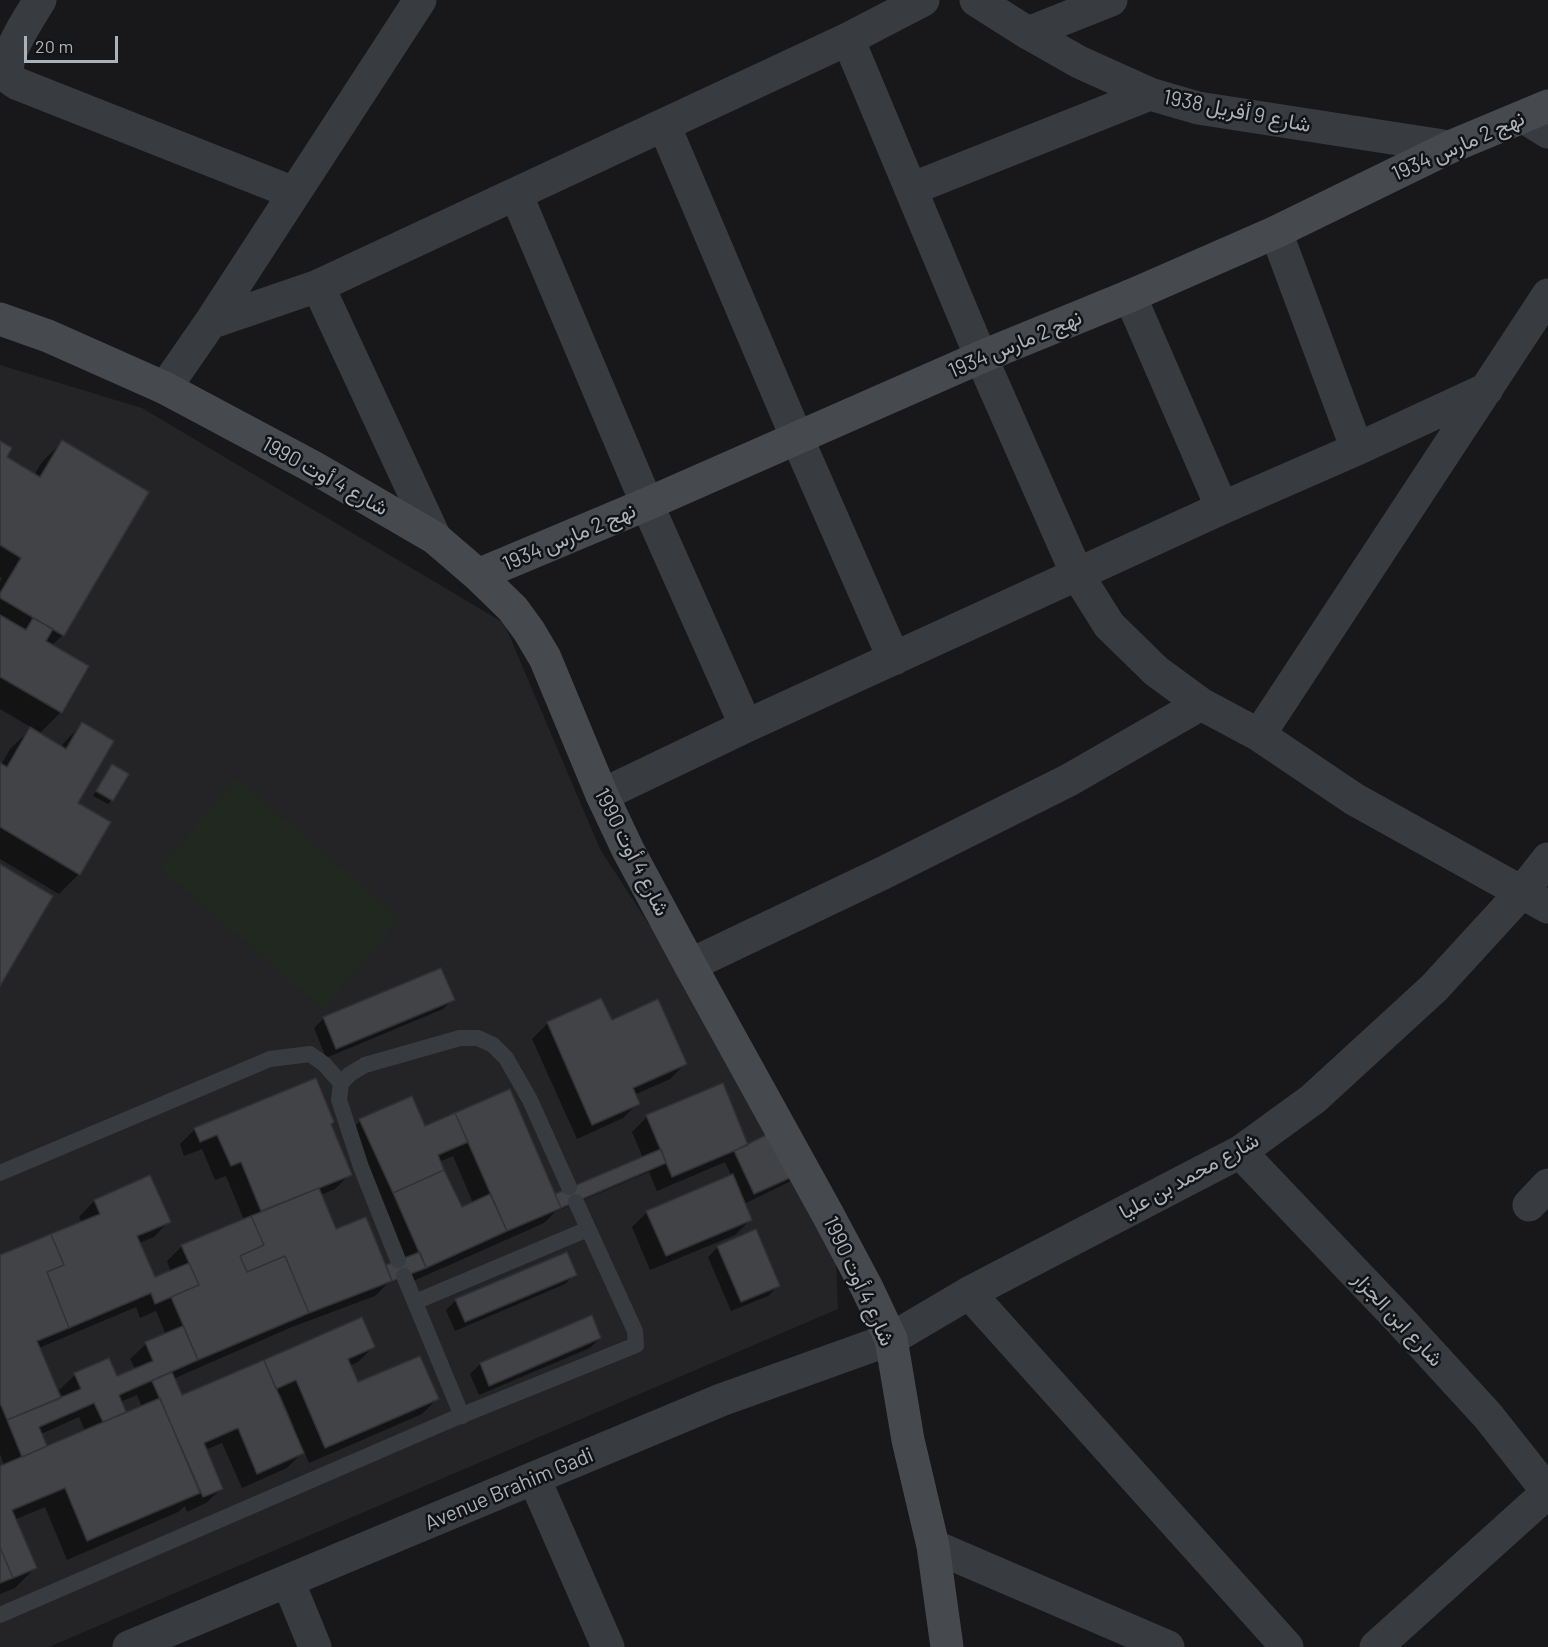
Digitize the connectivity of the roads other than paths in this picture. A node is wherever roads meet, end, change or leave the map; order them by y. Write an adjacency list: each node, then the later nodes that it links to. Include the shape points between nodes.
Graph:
1 (40, 0): 13 (street, via 9,53 10,78)
2 (420, 0): 13 (street)
3 (923, 0): 7 (street)
4 (976, 0): 6 (street, شارع 9 أفريل 1938)
5 (1111, 0): 6 (street)
6 (1028, 33): 8 (street, شارع 9 أفريل 1938)
7 (848, 39): 10 (street); 12 (street)
8 (1149, 94): 11 (street, شارع 9 أفريل 1938, via 1198,108); 12 (street)
9 (1540, 119): 11 (street, نهج 2 مارس 1934)
10 (664, 125): 14 (street); 24 (street)
11 (1450, 147): 15 (street, نهج 2 مارس 1934)
12 (911, 189): 21 (street)
13 (294, 193): 20 (street)
14 (516, 194): 16 (street); 26 (street)
15 (1276, 232): 18 (street, نهج 2 مارس 1934); 25 (street)
16 (318, 286): 20 (street); 28 (street)
17 (1548, 295): 23 (street)
18 (1130, 296): 21 (street, نهج 2 مارس 1934); 27 (street)
19 (0, 319): 22 (street, شارع 4 أوت 1990)
20 (210, 323): 22 (street)
21 (981, 357): 24 (street, نهج 2 مارس 1934); 29 (street)
22 (165, 388): 28 (street, شارع 4 أوت 1990)
23 (1487, 389): 25 (street); 34 (street)
24 (797, 438): 26 (street, نهج 2 مارس 1934); 31 (street)
25 (1357, 449): 27 (street)
26 (647, 504): 30 (street, نهج 2 مارس 1934); 33 (street)
27 (1222, 508): 29 (street)
28 (435, 538): 30 (street, شارع 4 أوت 1990)
29 (1077, 574): 31 (street); 32 (street, via 1110,625 1156,671)
30 (478, 575): 35 (street, شارع 4 أوت 1990, via 513,609 545,658)
31 (894, 659): 33 (street)
32 (1201, 704): 34 (street); 38 (street, via 1069,780)
33 (746, 726): 35 (street)
34 (1259, 735): 37 (street, via 1354,799)
35 (602, 795): 38 (street, شارع 4 أوت 1990)
36 (1548, 859): 37 (street, شارع محمد بن عليا)
37 (1535, 899): 40 (street, شارع محمد بن عليا, via 1313,1099)
38 (690, 965): 47 (street, شارع 4 أوت 1990, via 847,1250)
39 (341, 1083): 41 (lane, via 310,1054 270,1059); 42 (lane, via 365,1065 460,1038 478,1038 493,1045 506,1058 530,1100); 43 (lane, via 339,1100)
40 (1240, 1152): 45 (street, شارع محمد بن عليا); 50 (street, شارع ابن الجزار, via 1488,1416)
41 (0, 1173)
42 (588, 1229): 46 (lane); 48 (lane, via 635,1331 636,1345)
43 (398, 1260)
44 (404, 1276): 46 (lane)
45 (969, 1293): 47 (street, شارع محمد بن عليا); 59 (street)
46 (415, 1302): 48 (lane)
47 (891, 1339): 49 (street, Avenue Brahim Gadi, via 721,1400); 51 (street, شارع 4 أوت 1990, via 908,1440)
48 (462, 1416): 53 (lane)
49 (534, 1478): 52 (street, Avenue Brahim Gadi); 56 (street)
50 (1548, 1492): 60 (street)
51 (933, 1546): 57 (street, شارع 4 أوت 1990); 58 (street)
52 (288, 1581): 54 (street, Avenue Brahim Gadi); 55 (street)
53 (0, 1615)
54 (129, 1647)
55 (315, 1647)
56 (608, 1647)
57 (946, 1647)
58 (1168, 1647)
59 (1287, 1647)
60 (1376, 1647)

